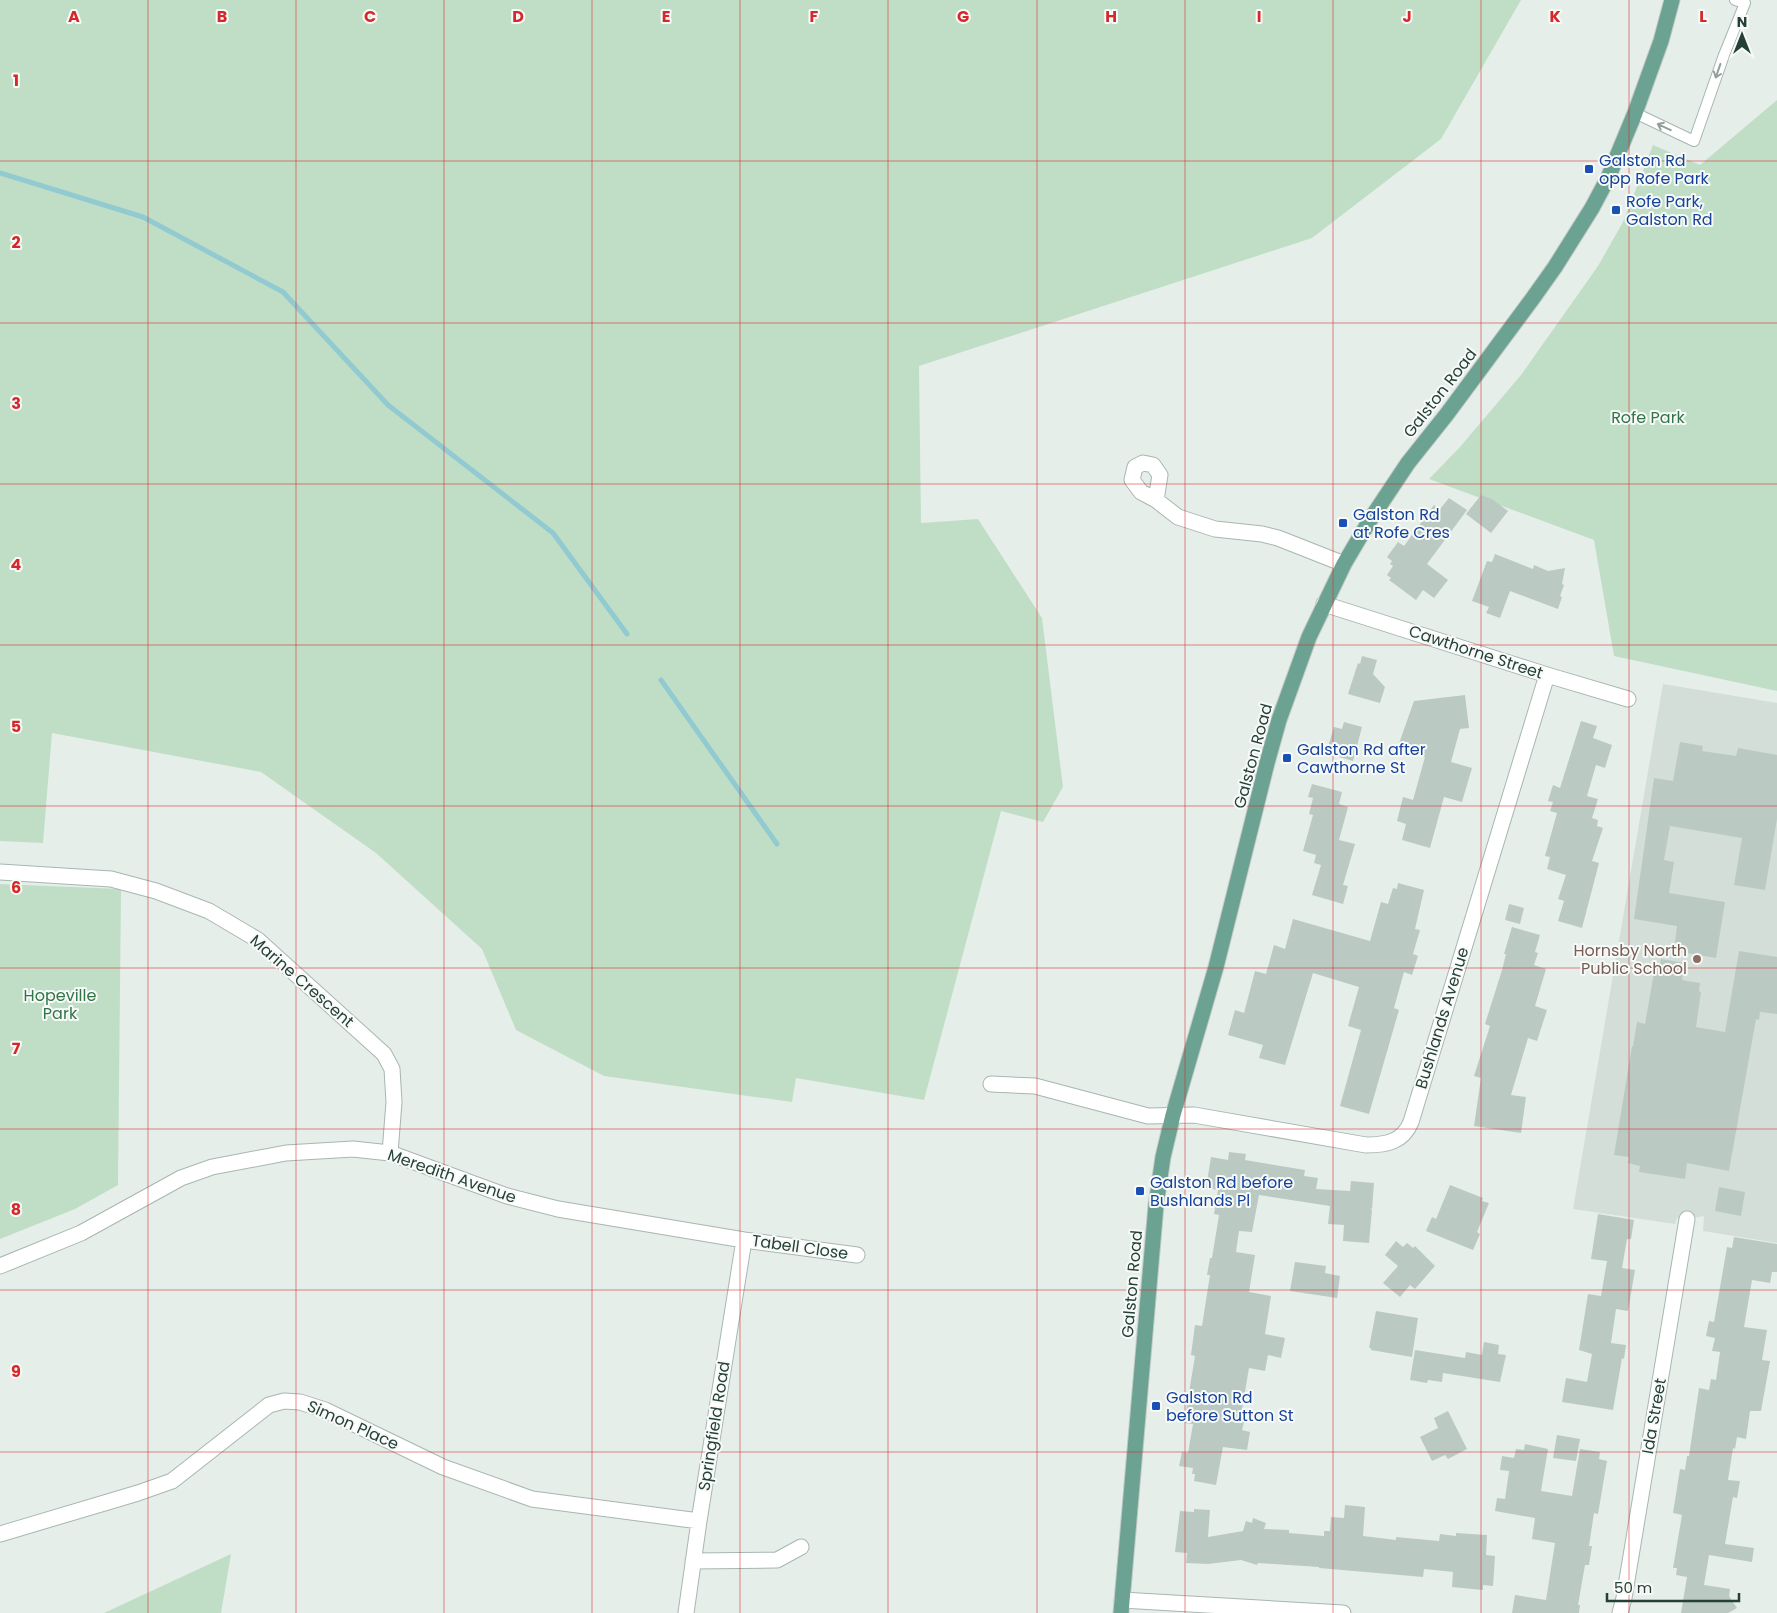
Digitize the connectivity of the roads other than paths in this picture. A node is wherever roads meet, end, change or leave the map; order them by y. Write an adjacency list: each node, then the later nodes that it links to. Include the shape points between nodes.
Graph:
1 (1672, 0): 3 (main road, Galston Road)
2 (1735, 0): 3 (lane, one-way to 3, via 1745,3 1694,141)
3 (1635, 112): 5 (main road, Galston Road, via 1608,178 1555,267 1408,463)
4 (1156, 500): 5 (street, via 1178,517 1216,529 1278,538)
5 (1344, 564): 6 (main road, Galston Road)
6 (1324, 604): 7 (street, Cawthorne Street); 11 (main road, Galston Road, via 1279,720 1216,967)
7 (1547, 675): 8 (street, Cawthorne Street); 11 (street, Bushlands Avenue, via 1411,1122 1403,1136 1387,1144 1366,1145)
8 (1628, 699)
9 (0, 872): 12 (street, Marine Crescent, via 111,879 156,891 209,911 258,940 384,1054 392,1069 394,1102)
10 (991, 1084): 11 (street, Bushlands Avenue, via 1035,1086 1148,1116)
11 (1173, 1114): 21 (main road, Galston Road, via 1156,1205)
12 (390, 1153): 14 (street, Meredith Avenue, via 507,1196 558,1209); 16 (street, Meredith Avenue, via 353,1149 286,1154 212,1167 181,1178 81,1233)
13 (1687, 1219): 24 (street, Ida Street)
14 (744, 1240): 15 (street, Tabell Close); 17 (street, Springfield Road)
15 (857, 1255)
16 (0, 1266)
17 (699, 1521): 18 (street, Simon Place, via 532,1499 444,1467 325,1410 284,1401 269,1405 172,1481); 20 (street, Springfield Road)
18 (0, 1534)
19 (801, 1547): 20 (street, via 777,1560)
20 (693, 1561): 22 (street, Springfield Road)
21 (1121, 1606): 23 (street)
22 (686, 1613)
23 (1343, 1613)
24 (1620, 1613)

